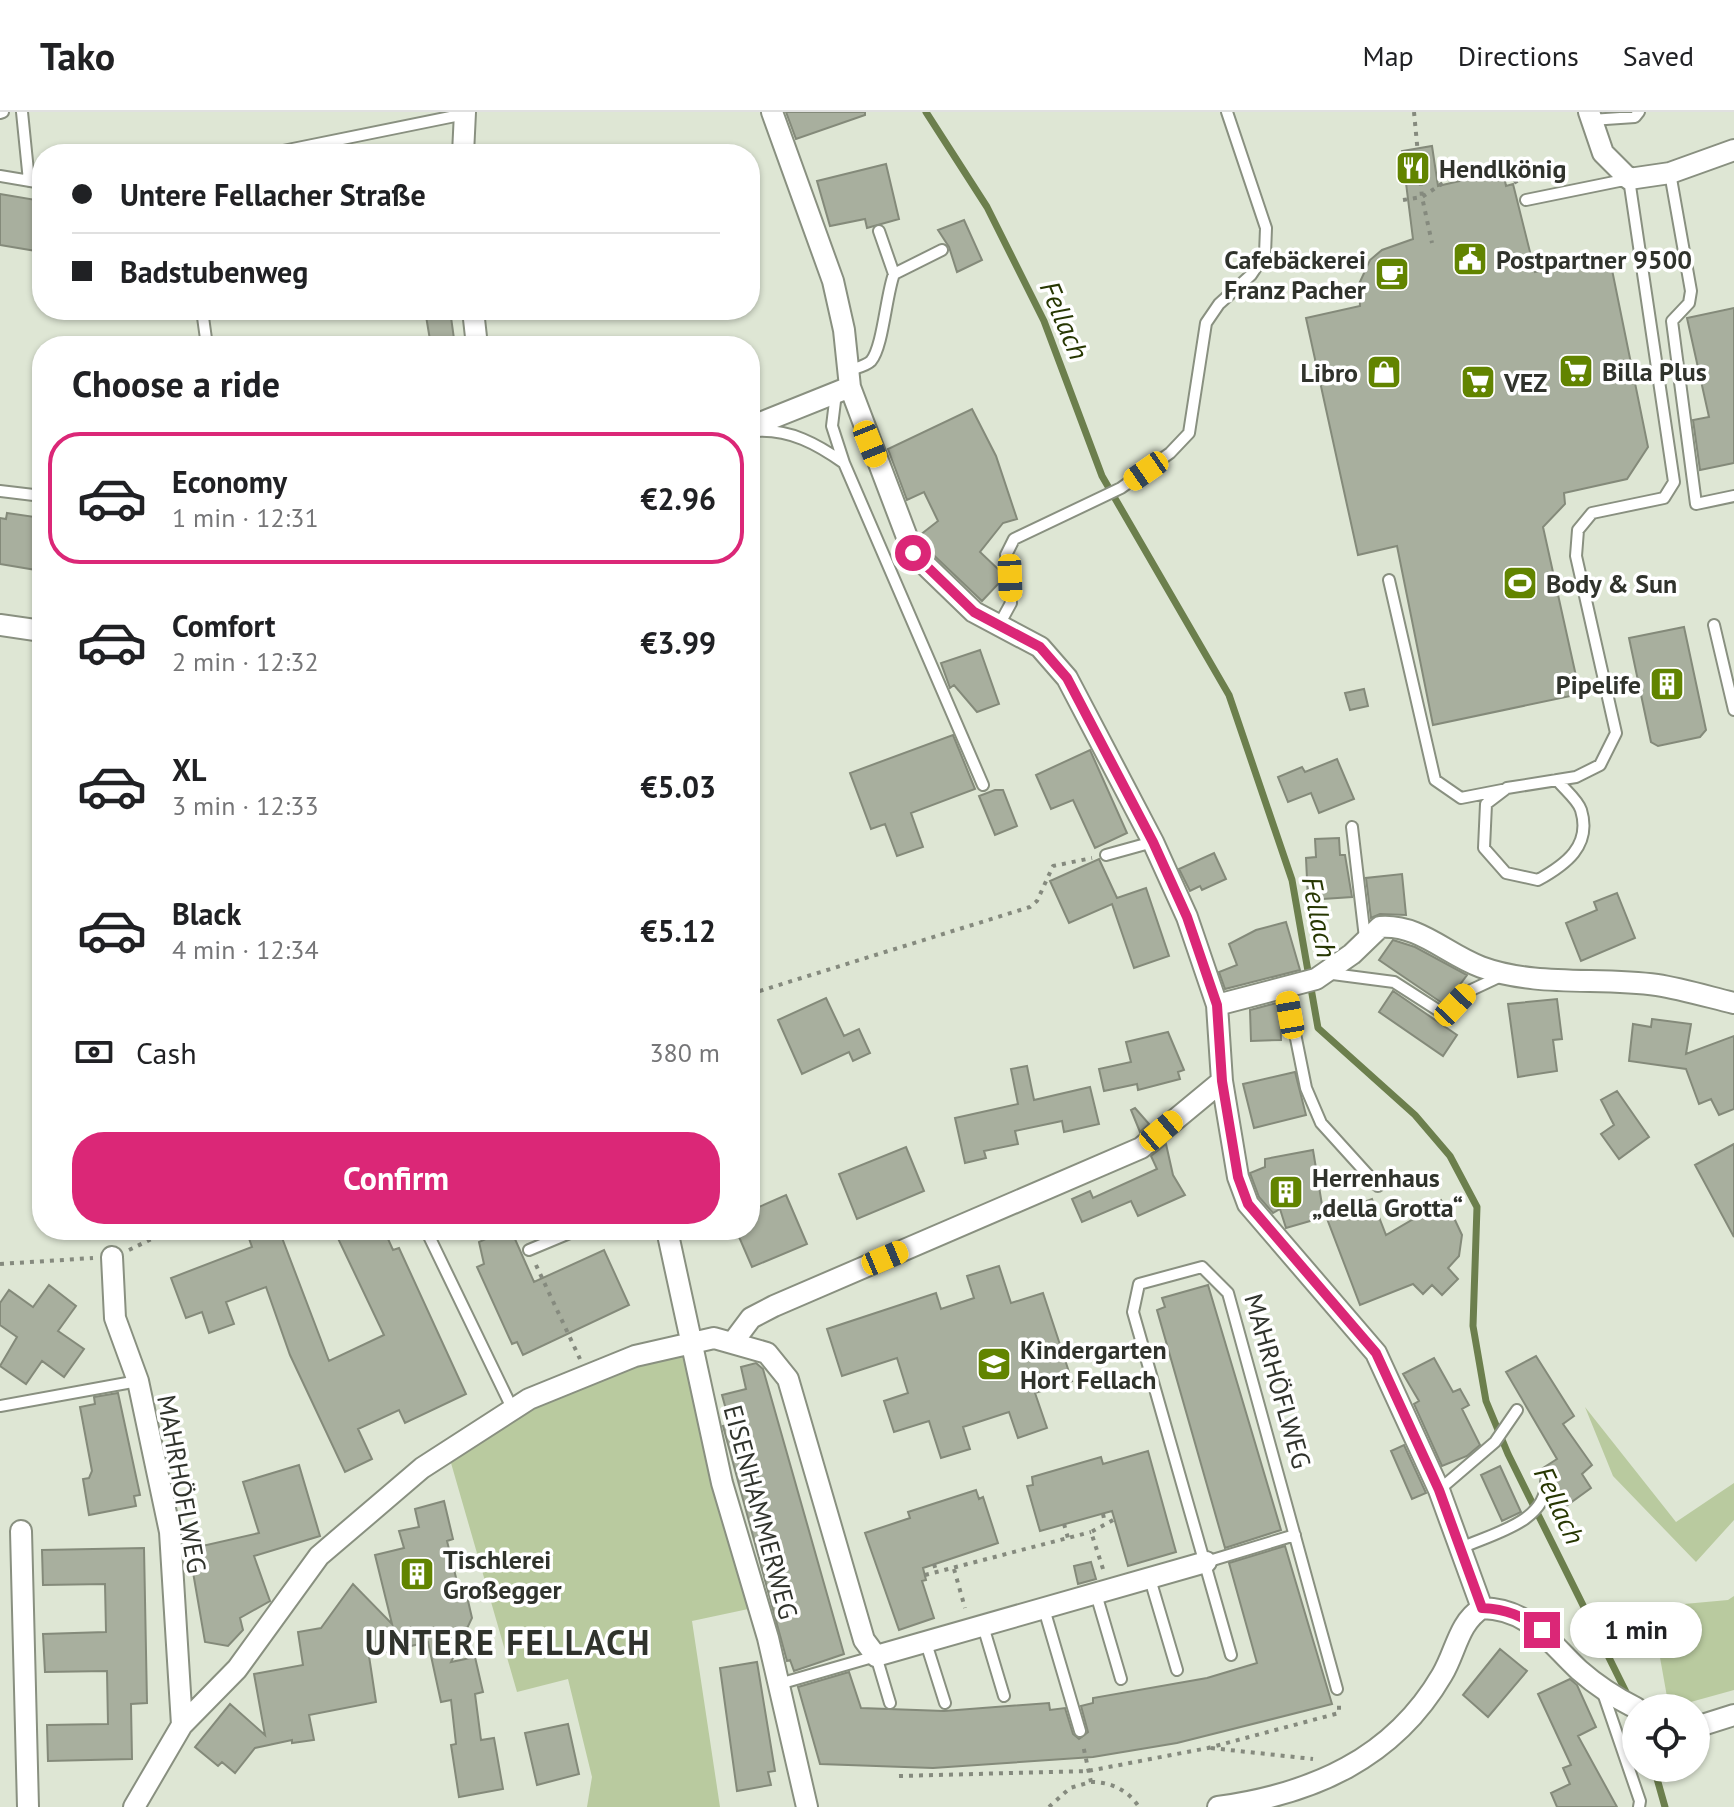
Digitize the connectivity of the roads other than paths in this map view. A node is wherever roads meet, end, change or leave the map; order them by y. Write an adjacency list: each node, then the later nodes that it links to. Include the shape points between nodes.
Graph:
1 (22, 112): 13 (lane)
2 (772, 112): 19 (street, via 833,281 844,330)
3 (1227, 112): 28 (lane, via 1266,228 1265,254 1206,323 1189,433 1121,488 1014,539 1006,555 1011,603)
4 (1639, 112): 6 (lane, via 1635,117)
5 (465, 113): 7 (lane); 8 (street)
6 (1590, 116): 12 (street, via 1603,153)
7 (316, 144)
8 (463, 144)
9 (1734, 150): 10 (street)
10 (1670, 173): 12 (street); 25 (lane, via 1691,291 1689,303 1672,321 1696,504)
11 (0, 176): 13 (lane)
12 (1629, 179): 15 (lane); 32 (lane, via 1674,482 1664,498 1592,513 1578,530 1576,556 1616,733 1600,765)
13 (29, 181): 14 (lane)
14 (32, 181)
15 (1526, 200)
16 (879, 231): 18 (lane)
17 (942, 250): 18 (lane)
18 (894, 274): 19 (lane, via 876,352)
19 (845, 384): 20 (street); 22 (lane, via 832,426); 28 (street, via 913,553 974,612)
20 (760, 424)
21 (760, 430): 22 (lane, via 789,433)
22 (844, 463): 33 (lane)
23 (0, 491): 24 (lane)
24 (32, 495)
25 (1734, 496)
26 (1389, 580): 34 (lane, via 1435,780 1461,798)
27 (0, 625): 30 (street)
28 (999, 625): 36 (street, via 1040,647 1067,678)
29 (1714, 625): 31 (lane)
30 (32, 630)
31 (1734, 710)
32 (1557, 780): 34 (lane); 34 (lane, via 1581,809 1582,839 1568,863 1538,880 1506,873 1484,848 1486,804)
33 (983, 785)
34 (1507, 788)
35 (1352, 827): 38 (lane)
36 (1153, 842): 37 (lane); 42 (street, via 1187,917)
37 (1106, 855)
38 (1365, 938): 39 (street, via 1380,927 1396,926); 40 (street, via 1352,954)
39 (1509, 975): 40 (lane, via 1480,983 1447,1016 1394,982); 41 (street, via 1658,985)
40 (1306, 982): 42 (street); 44 (lane, via 1306,1088 1321,1123)
41 (1734, 1003)
42 (1217, 1005): 43 (street)
43 (1222, 1081): 50 (street, via 1141,1148 774,1306 751,1318); 57 (street, via 1238,1177 1248,1204 1376,1353)
44 (1378, 1186)
45 (431, 1240): 54 (lane)
46 (553, 1240): 48 (lane)
47 (669, 1240): 51 (street, EISENHAMMERWEG)
48 (529, 1250)
49 (112, 1257): 52 (street, MAHRHÖFLWEG, via 115,1318)
50 (733, 1342): 51 (street, via 714,1338); 69 (street, via 767,1353 788,1379 864,1640)
51 (692, 1343): 54 (street, via 635,1356); 72 (street, EISENHAMMERWEG, via 722,1483)
52 (138, 1381): 53 (lane); 81 (street, MAHRHÖFLWEG, via 170,1532)
53 (0, 1406)
54 (513, 1410): 81 (street, via 422,1468 319,1556 237,1669)
55 (1517, 1410): 57 (lane, via 1495,1442)
56 (1546, 1481): 60 (lane, via 1541,1504 1529,1517)
57 (1439, 1490): 60 (street)
58 (21, 1531): 85 (street)
59 (1295, 1535): 61 (lane); 61 (lane, MAHRHÖFLWEG, via 1228,1293 1202,1267 1139,1284 1133,1312); 73 (lane, MAHRHÖFLWEG)
60 (1461, 1548): 64 (street)
61 (1206, 1562): 62 (street); 68 (lane, MAHRHÖFLWEG)
62 (1150, 1579): 63 (street); 70 (lane)
63 (1103, 1592): 65 (street); 71 (lane)
64 (1482, 1608): 74 (street, via 1522,1616); 87 (street, via 1465,1625 1442,1675 1401,1732 1358,1763 1305,1786)
65 (1044, 1609): 66 (street); 82 (lane)
66 (977, 1628): 67 (street); 75 (lane)
67 (926, 1643): 69 (street); 78 (lane)
68 (1231, 1655)
69 (876, 1656): 72 (lane); 77 (lane)
70 (1177, 1670)
71 (1121, 1679)
72 (779, 1684): 86 (street, EISENHAMMERWEG)
73 (1337, 1689)
74 (1608, 1692): 76 (street); 84 (lane)
75 (1004, 1696)
76 (1622, 1700)
77 (890, 1703)
78 (945, 1703)
79 (1734, 1715): 80 (street)
80 (1710, 1723)
81 (182, 1725): 83 (street)
82 (1080, 1731)
83 (144, 1801)
84 (1640, 1805)
85 (28, 1807)
86 (807, 1807)
87 (1218, 1807)

